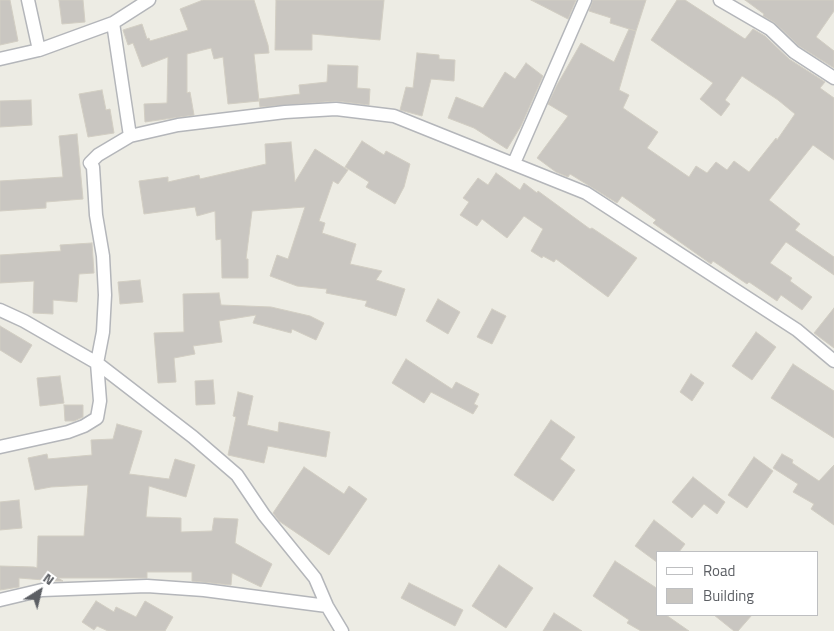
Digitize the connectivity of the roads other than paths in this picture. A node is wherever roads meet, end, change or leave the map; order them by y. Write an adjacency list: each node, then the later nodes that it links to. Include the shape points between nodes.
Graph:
1 (28, 0): 6 (street)
2 (149, 0): 5 (street)
3 (585, 0): 10 (street)
4 (720, 0): 8 (street, via 770,29 794,52)
5 (112, 23): 6 (street); 9 (street)
6 (39, 50): 7 (street)
7 (0, 59)
8 (834, 78)
9 (130, 136): 10 (street, via 178,125 336,108 394,116); 13 (street, via 90,163 104,256 103,332)
10 (514, 163): 12 (street, via 586,193 797,330)
11 (0, 310): 13 (street)
12 (834, 361)
13 (97, 363): 14 (street, via 100,400 97,418 68,432); 16 (street, via 237,475 264,515 315,578)
14 (0, 447)
15 (0, 600): 16 (street, via 42,590 147,586)
16 (327, 606): 17 (street)
17 (342, 631)

